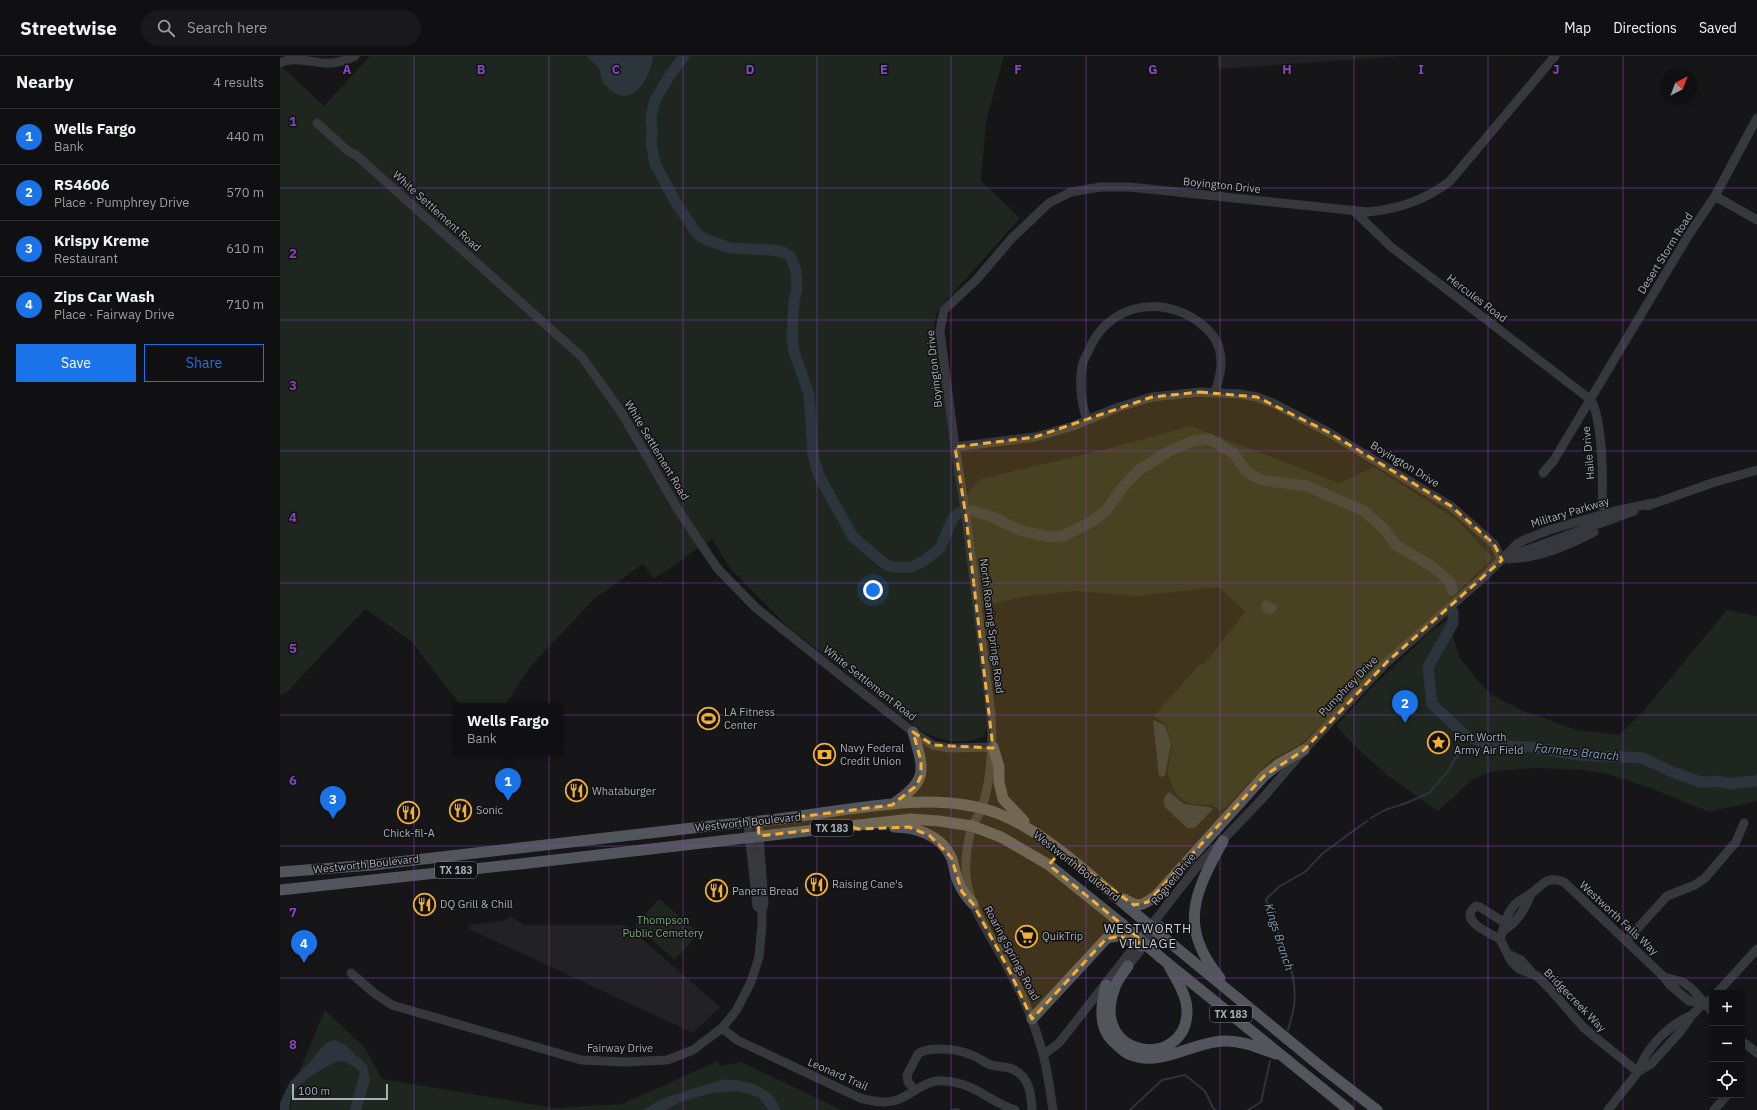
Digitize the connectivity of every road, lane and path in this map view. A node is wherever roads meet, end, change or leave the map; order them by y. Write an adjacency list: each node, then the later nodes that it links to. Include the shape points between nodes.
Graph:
1 (355, 56): 3 (street, via 342,62 294,60)
2 (1555, 56): 7 (street, Boyington Drive, via 1445,186 1407,205 1389,210)
3 (280, 63)
4 (1757, 118): 6 (street, Desert Storm Road)
5 (317, 122): 18 (street, White Settlement Road, via 582,357 621,412 694,535 718,569 744,596 790,636)
6 (1715, 196): 8 (street); 10 (street, Desert Storm Road, via 1688,236)
7 (1353, 210): 10 (street, Hercules Road, via 1390,246); 12 (street, Boyington Drive, via 1130,187 1100,187 1065,194 1049,203 944,310 940,331)
8 (1757, 220)
9 (1215, 393): 11 (street, Boyington Drive, via 1152,397); 11 (street, via 1221,365 1220,349 1211,332 1178,310 1150,306 1136,308 1119,315 1107,324 1092,342 1082,365 1081,396); 17 (street, Boyington Drive, via 1257,397 1335,436 1451,506 1494,544)
10 (1590, 400): 14 (street, Desert Storm Road, via 1554,460); 16 (street, Haile Drive, via 1599,428)
11 (1087, 420): 12 (street, Boyington Drive, via 1035,437)
12 (955, 447): 19 (street, North Roaring Springs Road, via 965,506)
13 (1757, 470): 15 (street, Military Parkway)
14 (1543, 473)
15 (1653, 504): 17 (street, Military Parkway); 17 (street, Military Parkway, via 1594,532)
16 (1602, 506)
17 (1502, 560): 20 (street, Pumphrey Drive, via 1387,662)
18 (913, 732): 19 (street, White Settlement Road, via 933,745 948,748); 21 (main road, via 922,770 916,786)
19 (993, 747): 22 (street, North Roaring Springs Road); 29 (main road, via 999,766 1003,799 1013,812)
20 (1304, 750): 30 (street, Pumphrey Drive); 38 (main road, via 1264,776 1148,902 1134,905)
21 (892, 805): 22 (main road, Westworth Boulevard / TX 183, via 936,802); 23 (main road, Westworth Boulevard / TX 183)
22 (982, 808): 26 (street, Roaring Springs Road); 29 (main road, Westworth Boulevard / TX 183, via 1009,818)
23 (753, 822): 27 (main road, Westworth Boulevard / TX 183); 28 (street, Fairway Drive)
24 (1744, 823): 41 (street, via 1736,842 1705,878 1695,885 1667,896)
25 (847, 826): 26 (main road, Westworth Boulevard / TX 183, via 911,819); 28 (main road, Westworth Boulevard / TX 183); 40 (main road, via 859,830 909,827 930,836 943,845 951,857 962,892)
26 (972, 826): 34 (main road, Westworth Boulevard / TX 183, via 1001,837); 40 (street, Roaring Springs Road, via 966,858 967,882)
27 (655, 832): 31 (main road, Westworth Boulevard / TX 183); 33 (main road, via 642,839 589,844 584,847)
28 (753, 837): 33 (main road, Westworth Boulevard / TX 183); 51 (street, Fairway Drive, via 757,906 762,911 760,957 736,1011)
29 (1044, 839): 32 (main road, Westworth Boulevard / TX 183)
30 (1223, 840): 44 (street, Rogner Drive); 46 (street, Rogner Drive, via 1196,868); 48 (main road, via 1205,874 1196,898 1193,917 1203,953)
31 (560, 843): 35 (main road, via 547,852 461,862); 36 (main road, Westworth Boulevard / TX 183, via 372,865)
32 (1060, 852): 34 (main road); 38 (main road, Westworth Boulevard / TX 183)
33 (583, 856): 35 (main road, Westworth Boulevard / TX 183)
34 (1049, 865): 43 (main road, Westworth Boulevard / TX 183, bridge)
35 (457, 870): 39 (main road, Westworth Boulevard / TX 183)
36 (280, 872)
37 (1555, 879): 41 (street, Westworth Falls Way, via 1564,882); 57 (street, Bridgecreek Way, via 1547,880 1512,907 1501,943 1511,961 1519,969 1533,974 1549,988 1584,1028)
38 (1098, 882): 48 (main road, Westworth Boulevard / TX 183, bridge)
39 (280, 890)
40 (973, 904): 50 (street, Roaring Springs Road)
41 (1626, 941): 49 (street, Westworth Falls Way, via 1689,1001)
42 (1757, 949): 47 (street)
43 (1164, 960): 44 (main road, via 1182,992 1187,1010 1186,1019 1183,1028 1170,1043 1153,1050 1134,1047 1118,1038 1111,1023 1110,1004 1114,988); 50 (main road, bridge, via 1120,936 1110,937); 55 (main road, Westworth Boulevard / TX 183)
44 (1128, 966)
45 (352, 973): 51 (street, Fairway Drive, via 382,999 402,1009 581,1060 667,1060 688,1053)
46 (1106, 985): 54 (street, Rogner Drive, via 1059,1043); 55 (main road, via 1102,1003 1102,1025 1113,1042 1129,1055 1154,1058 1207,1042 1236,1041)
47 (1720, 990)
48 (1233, 994): 56 (main road, Westworth Boulevard / TX 183)
49 (1708, 1001): 57 (street, via 1692,1015 1651,1064)
50 (1032, 1019): 54 (street, Roaring Springs Road)
51 (722, 1028): 59 (street, Leonard Trail, via 737,1040 860,1098 890,1102)
52 (1745, 1043): 53 (street)
53 (1757, 1053)
54 (1043, 1055): 63 (street, Roaring Springs Road)
55 (1286, 1058): 58 (main road, Westworth Boulevard / TX 183)
56 (1325, 1070): 58 (main road); 65 (main road, Westworth Boulevard / TX 183)
57 (1638, 1072): 66 (street)
58 (1315, 1082): 64 (main road, Westworth Boulevard / TX 183)
59 (914, 1090): 61 (street, Leonard Trail, via 924,1084 944,1080 973,1087 1002,1106); 62 (street, via 908,1082 907,1075 918,1054 930,1050 951,1050 1015,1070 1028,1083 1032,1095)
60 (1724, 1098): 67 (street)
61 (1014, 1110)
62 (1032, 1110)
63 (1054, 1110)
64 (1349, 1110)
65 (1377, 1110)
66 (1608, 1110)
67 (1714, 1110)

